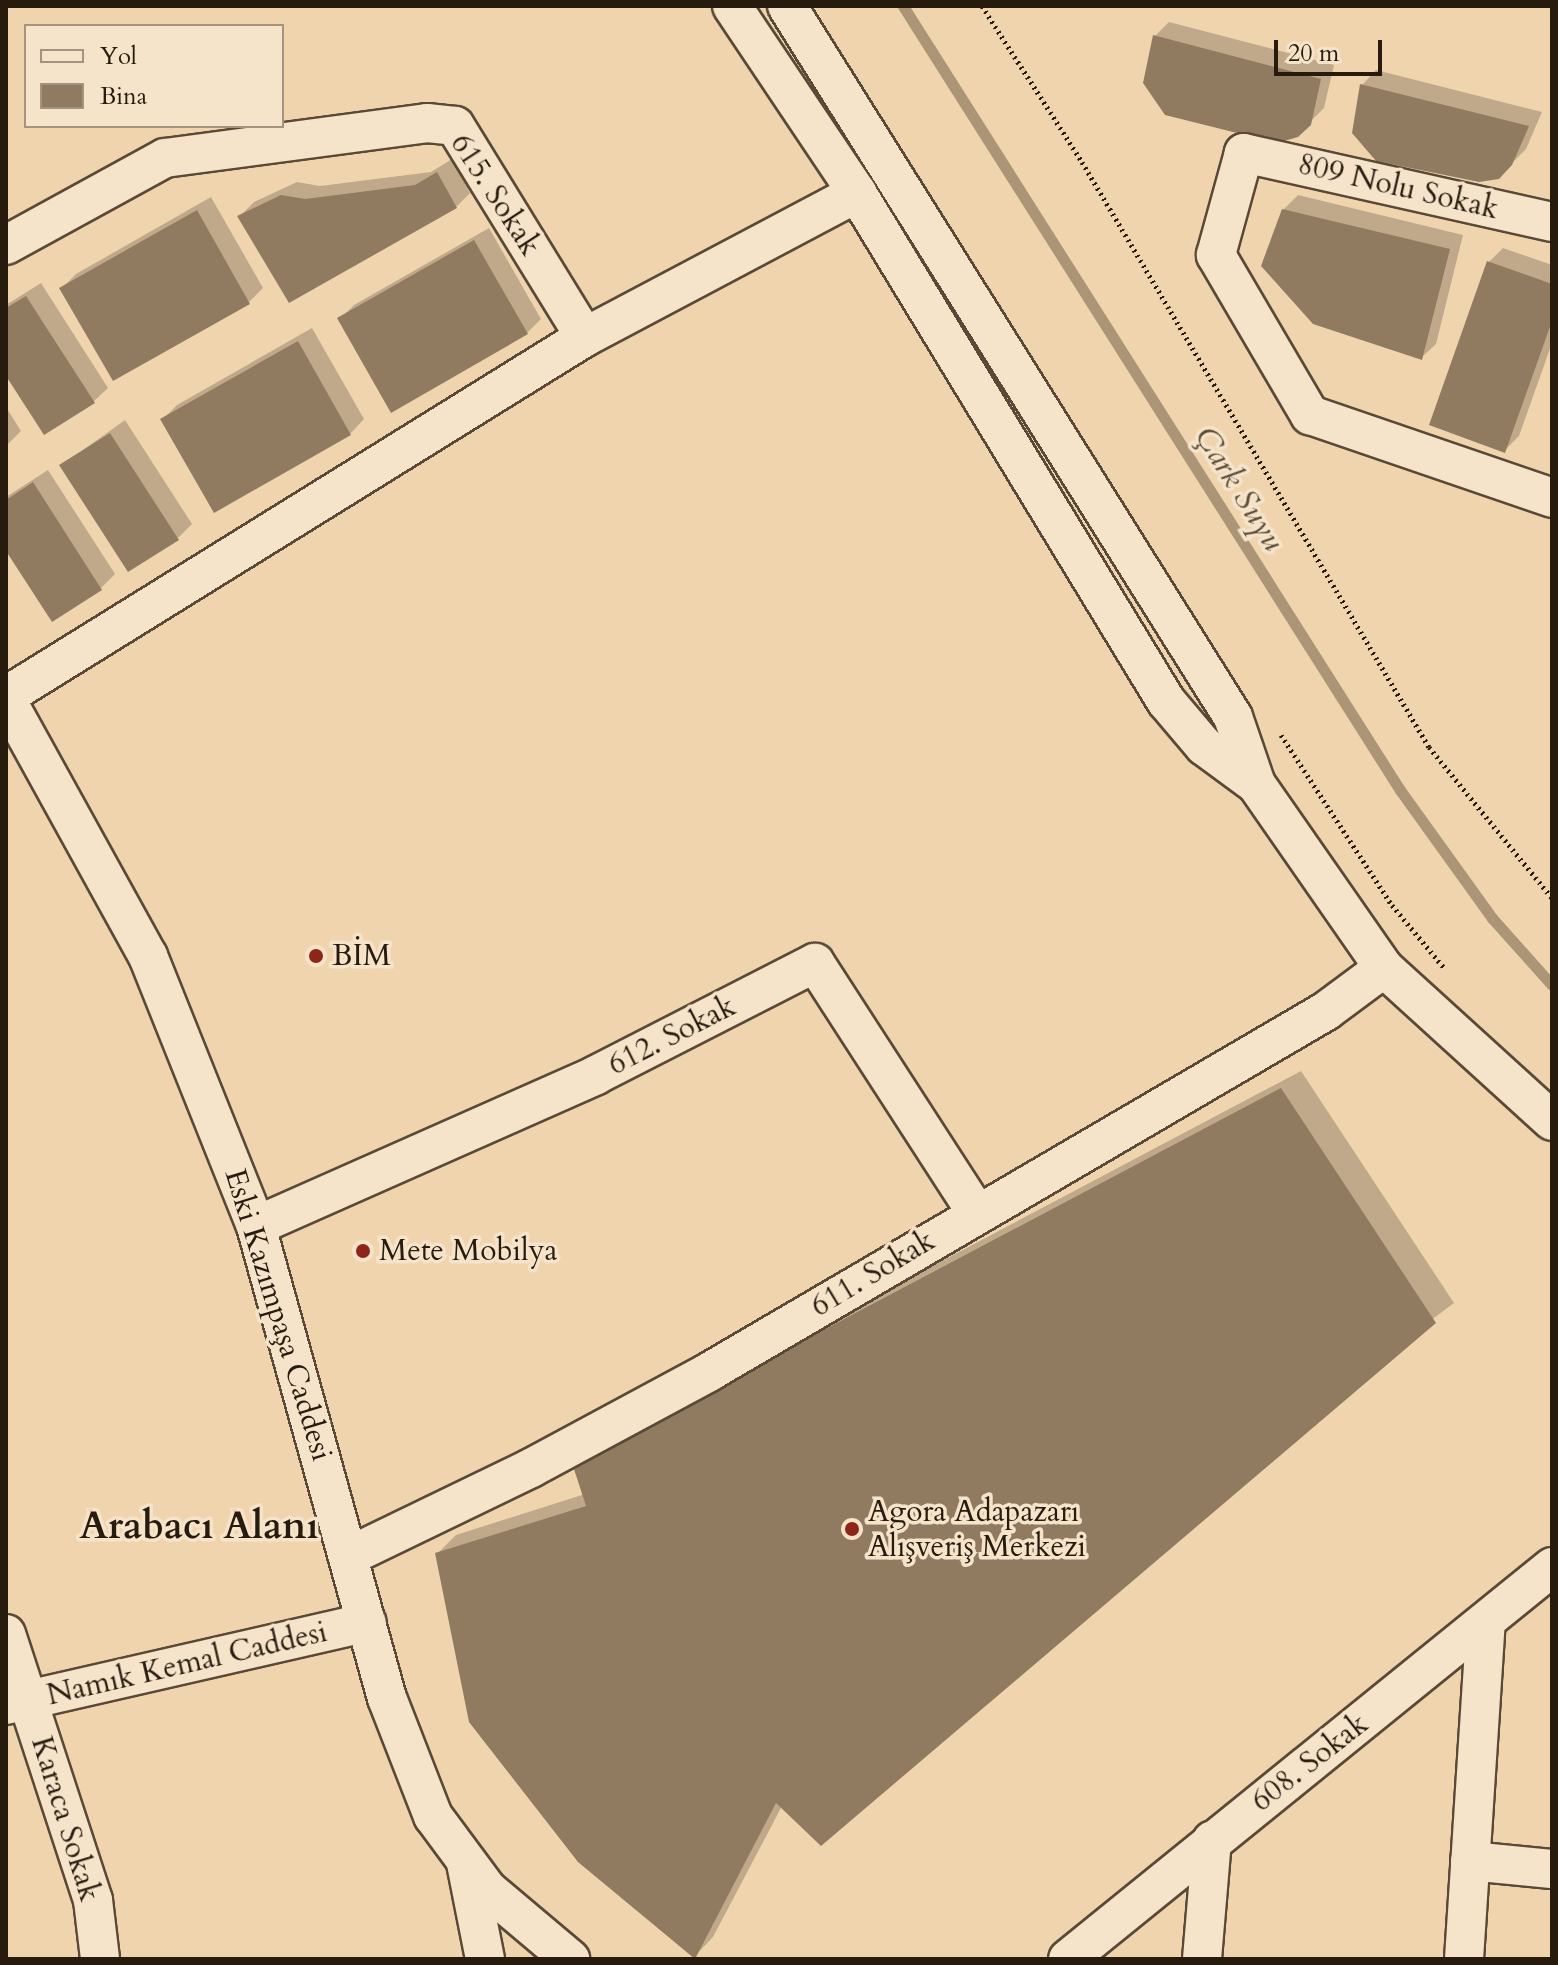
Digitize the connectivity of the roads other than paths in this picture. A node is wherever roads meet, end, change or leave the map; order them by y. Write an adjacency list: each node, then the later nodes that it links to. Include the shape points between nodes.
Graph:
1 (732, 6): 3 (street)
2 (787, 6): 9 (street, via 1233,717)
3 (857, 193): 6 (street); 9 (street, via 1166,701 1204,746)
4 (1552, 222): 7 (street, 809 Nolu Sokak, via 1244,153 1216,255 1310,415)
5 (6, 245): 6 (street, 615. Sokak, via 165,158 427,123 455,126)
6 (585, 337): 8 (street)
7 (1552, 498)
8 (6, 698): 13 (street, Eski Kazımpaşa Caddesi, via 148,956)
9 (1256, 784): 10 (street)
10 (1384, 968): 11 (street); 12 (street, 611. Sokak, via 1326,1011)
11 (1552, 1121)
12 (976, 1212): 13 (street, 612. Sokak, via 815,963 596,1075); 14 (street, 611. Sokak, via 709,1372 531,1468)
13 (256, 1226): 14 (street, Eski Kazımpaşa Caddesi)
14 (349, 1556): 16 (street, Eski Kazımpaşa Caddesi)
15 (1552, 1567): 17 (street, 608. Sokak)
16 (367, 1622): 19 (street, Namık Kemal Caddesi); 21 (street, Eski Kazımpaşa Caddesi, via 387,1698 433,1816)
17 (1486, 1623): 20 (street, 608. Sokak); 22 (street)
18 (6, 1634): 19 (street, Karaca Sokak)
19 (17, 1703): 24 (street, Karaca Sokak, via 93,1900)
20 (1212, 1840): 27 (street, 608. Sokak); 28 (street)
21 (465, 1861): 25 (street); 26 (street, Eski Kazımpaşa Caddesi, via 487,1889)
22 (1470, 1861): 23 (street); 29 (street)
23 (1552, 1869)
24 (100, 1959)
25 (485, 1959)
26 (570, 1959)
27 (1068, 1959)
28 (1202, 1959)
29 (1464, 1959)

